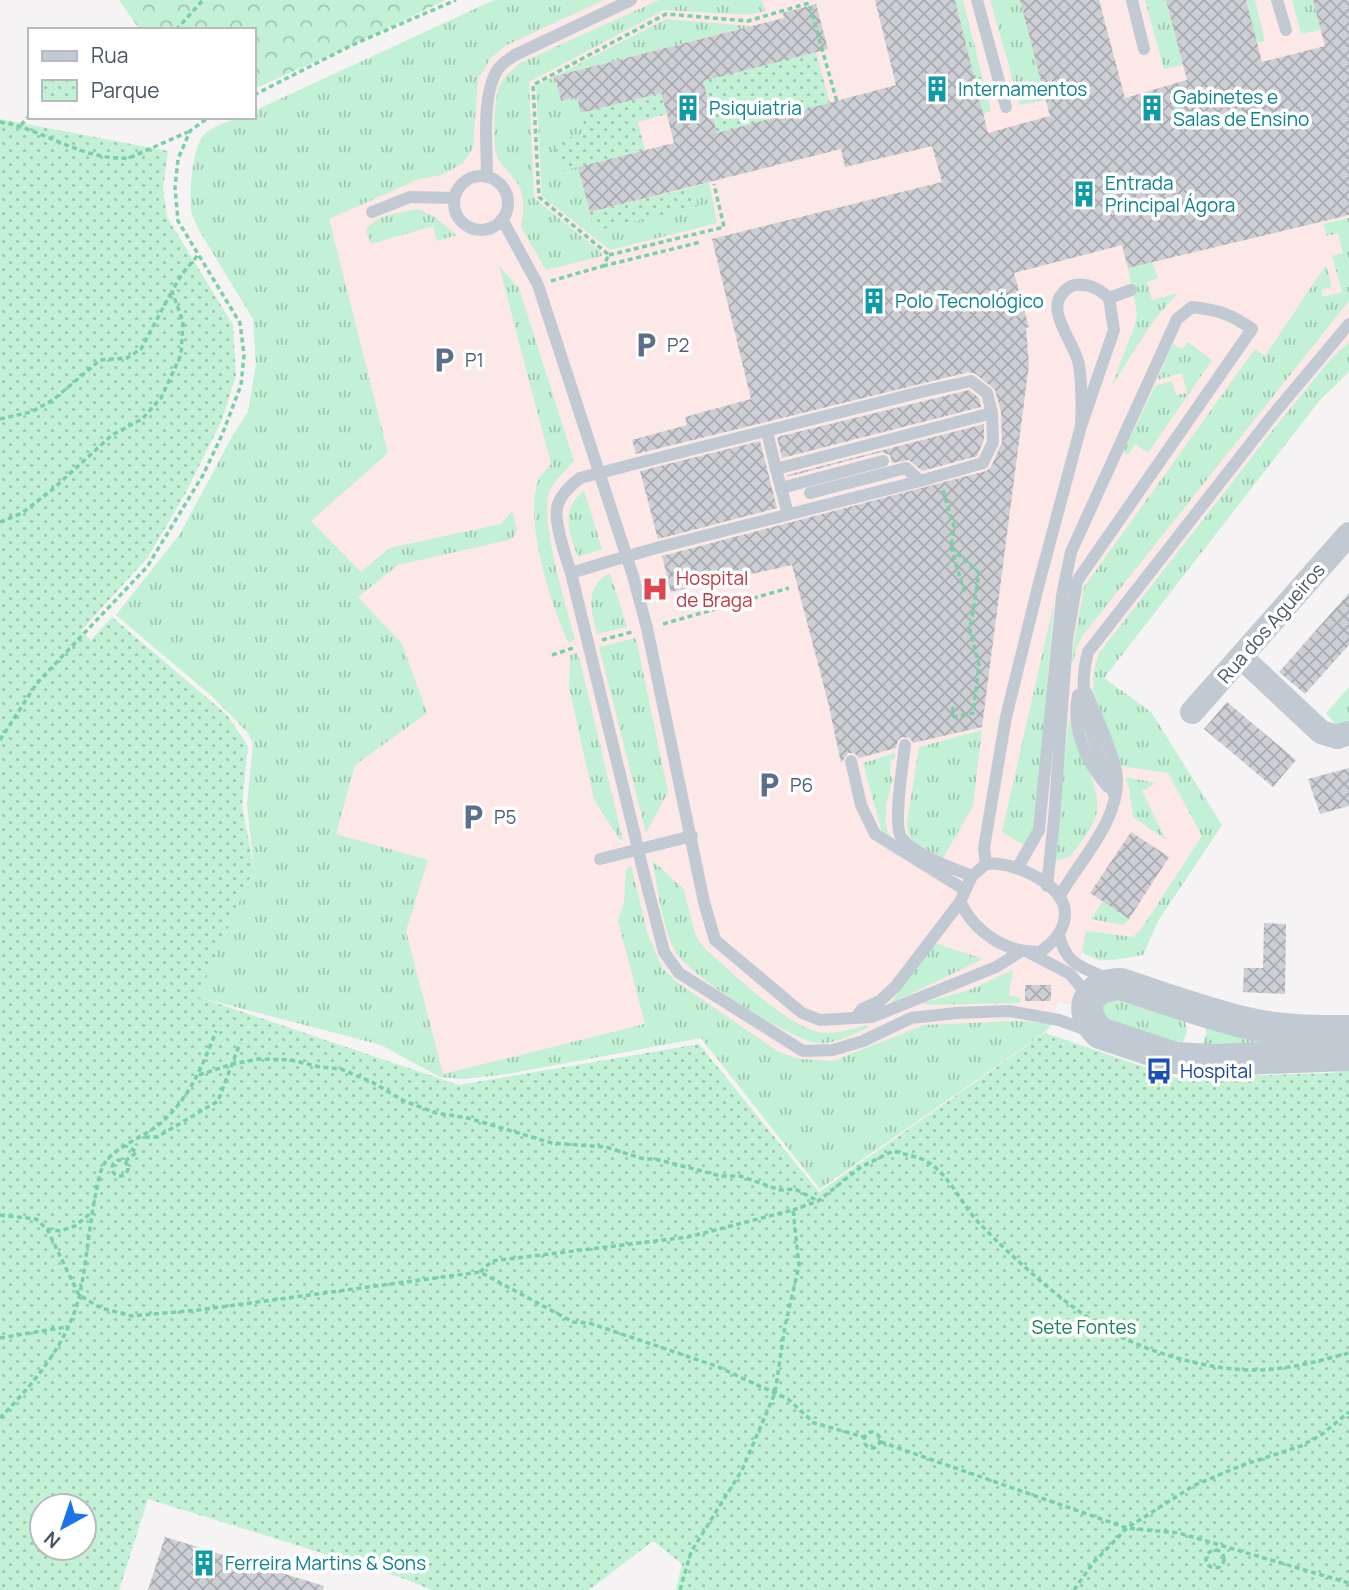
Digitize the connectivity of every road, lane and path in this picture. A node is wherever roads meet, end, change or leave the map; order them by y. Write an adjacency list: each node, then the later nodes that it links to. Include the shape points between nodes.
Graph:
1 (203, 0): 7 (path)
2 (456, 0): 10 (path, via 352,45)
3 (631, 0): 18 (lane, via 499,67 490,86)
4 (977, 0): 12 (lane)
5 (1132, 0): 9 (lane)
6 (1277, 0): 8 (lane)
7 (178, 28)
8 (1286, 30)
9 (1144, 49)
10 (256, 94)
11 (837, 102): 25 (path, via 809,3 748,21 666,14 533,85 539,197)
12 (1006, 107)
13 (28, 117): 16 (path)
14 (206, 119): 17 (path)
15 (0, 122): 16 (path)
16 (21, 125): 17 (path, via 65,146 119,159)
17 (190, 131): 24 (path, via 178,159 175,188 178,221)
18 (487, 177): 20 (lane, via 466,181); 22 (lane, via 507,196)
19 (713, 184): 25 (path, via 723,227)
20 (454, 198): 21 (lane, via 410,197); 22 (lane, via 456,215 468,227 485,230)
21 (372, 212)
22 (502, 219): 27 (lane)
23 (701, 242): 26 (path)
24 (198, 255): 29 (path); 58 (path, via 240,323 241,385 222,435 147,567 37,683)
25 (609, 255): 26 (path)
26 (603, 266): 27 (path)
27 (538, 285): 49 (lane)
28 (1131, 290): 30 (lane)
29 (172, 291): 33 (path, via 141,349 127,358 100,360 53,400 31,412); 43 (path, via 183,321 181,355 161,398 142,419 112,435 22,513)
30 (1110, 298): 34 (lane, via 1114,330); 34 (lane, via 1085,284 1070,285 1059,297 1056,311 1079,361)
31 (1349, 324): 54 (lane, via 1088,652)
32 (992, 414): 35 (lane, via 987,393 971,381); 37 (lane); 38 (lane, via 993,442 982,463)
33 (0, 419)
34 (1081, 426): 64 (lane, via 1006,717 984,848)
35 (767, 432): 37 (lane); 46 (lane, bridge, via 580,478 557,508)
36 (883, 461): 40 (lane)
37 (776, 469): 40 (lane)
38 (941, 475): 39 (lane); 45 (path, via 954,527)
39 (920, 481): 41 (lane, via 906,468); 42 (lane)
40 (781, 488): 42 (lane)
41 (810, 493)
42 (788, 514): 46 (lane, bridge)
43 (0, 522)
44 (1349, 534): 53 (street, Rua dos Agueiros)
45 (951, 547): 48 (path); 55 (path, via 979,573 970,630 979,665 973,713 954,717)
46 (571, 573): 76 (lane, bridge, via 664,952 679,973 803,1051 833,1050 863,1041 911,1018 1009,1011)
47 (789, 588): 49 (path)
48 (964, 592)
49 (647, 628): 50 (path); 62 (lane)
50 (600, 641)
51 (577, 647): 52 (path)
52 (552, 655)
53 (1241, 657): 56 (street, Rua dos Agueiros); 57 (street, via 1321,732 1337,737)
54 (1083, 686): 61 (lane, via 1118,777); 61 (lane, via 1075,711 1079,735 1094,771)
55 (952, 705)
56 (1192, 712)
57 (1349, 733)
58 (0, 740)
59 (905, 745): 66 (lane, via 897,822 901,836 916,850)
60 (851, 761): 68 (lane, via 861,805 875,834)
61 (1114, 794): 69 (lane, via 1112,811 1101,832)
62 (692, 836): 63 (lane); 75 (lane, via 715,940 802,1013 820,1020)
63 (600, 859)
64 (986, 864): 65 (lane); 66 (lane)
65 (1018, 867): 67 (lane); 67 (lane, via 1039,830 1062,596 1071,552 1177,319 1192,307 1233,316 1252,329 1077,581 1067,640)
66 (972, 876): 68 (lane)
67 (1047, 886): 69 (lane)
68 (962, 896): 71 (lane, via 967,916 990,938); 75 (lane, via 896,986)
69 (1059, 897): 70 (lane, via 1064,907)
70 (1059, 935): 71 (lane, via 1040,952); 72 (lane, via 1062,951 1073,962)
71 (1024, 952): 73 (lane, via 1070,974); 75 (lane, via 872,1017)
72 (1121, 984): 73 (street, via 1107,984); 74 (street)
73 (1089, 1000): 76 (lane); 79 (street, via 1088,1016)
74 (1194, 1008): 78 (street, via 1254,1025); 82 (street, via 1199,1017 1198,1037 1187,1053)
75 (856, 1017)
76 (1059, 1020): 79 (lane)
77 (216, 1031): 84 (path)
78 (1349, 1031)
79 (1100, 1033): 82 (street)
80 (240, 1043): 83 (path)
81 (1349, 1055): 82 (street)
82 (1175, 1058)
83 (232, 1064): 84 (path); 85 (path, via 218,1101 158,1137); 88 (path, via 291,1060 341,1069 436,1112 552,1143 606,1147 721,1176 740,1176 780,1190 794,1189)
84 (199, 1075): 85 (path, via 181,1102)
85 (143, 1137): 86 (path)
86 (126, 1146): 87 (path, via 137,1152); 90 (path, via 103,1166)
87 (125, 1161): 87 (path, via 112,1166 116,1175 127,1172)
88 (818, 1201): 89 (path); 97 (path, via 861,1167 893,1151 925,1160 978,1222 1026,1267 1120,1337 1231,1369 1291,1367)
89 (793, 1210): 93 (path, via 688,1237 492,1261); 98 (path, via 799,1266)
90 (92, 1212): 92 (path, via 75,1226 60,1231); 94 (path)
91 (0, 1215): 92 (path, via 36,1219)
92 (47, 1228): 94 (path)
93 (480, 1272): 94 (path, via 132,1316 102,1308); 98 (path, via 573,1322 589,1323 716,1366)
94 (79, 1295): 95 (path)
95 (66, 1327): 96 (path); 100 (path, via 52,1356)
96 (0, 1338)
97 (1349, 1353)
98 (775, 1393): 101 (path, via 814,1423); 106 (path, via 742,1470 691,1552)
99 (1349, 1412): 103 (path, via 1301,1446 1193,1486)
100 (0, 1418)
101 (864, 1437): 102 (path, via 870,1448); 102 (path, via 874,1431)
102 (881, 1442): 103 (path)
103 (1127, 1528): 105 (path, via 1179,1533); 107 (path)
104 (1221, 1552): 104 (path, via 1210,1551 1205,1560 1218,1567 1224,1561)
105 (1349, 1583)
106 (680, 1590)
107 (1074, 1590)

